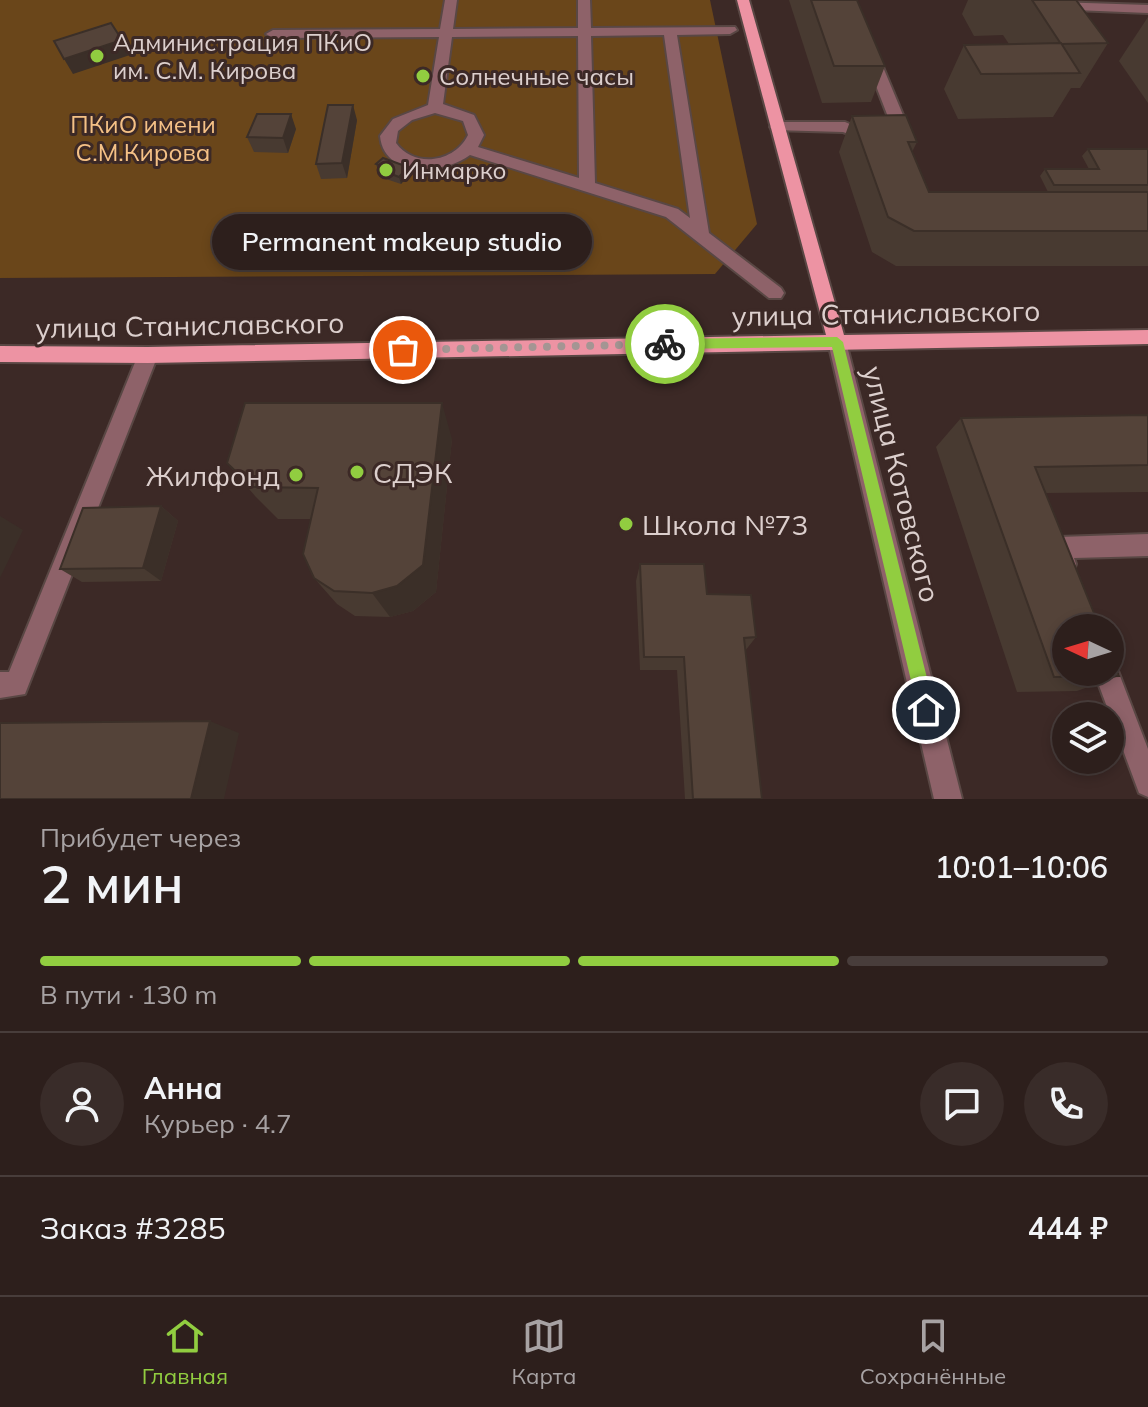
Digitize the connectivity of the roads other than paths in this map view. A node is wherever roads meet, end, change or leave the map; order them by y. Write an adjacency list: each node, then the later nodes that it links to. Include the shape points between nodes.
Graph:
1 (451, 0): 8 (street)
2 (584, 0): 9 (street)
3 (743, 0): 13 (main road, улица Котовского)
4 (1037, 4): 5 (street)
5 (1148, 9)
6 (730, 30): 7 (street)
7 (670, 31): 9 (street); 18 (street)
8 (447, 33): 9 (street); 10 (street); 12 (street)
9 (585, 33): 17 (street)
10 (273, 34)
11 (866, 42): 14 (street, via 900,127)
12 (435, 108): 16 (street, via 469,118 476,135); 16 (street, via 409,114 392,128 390,147 408,161 438,164)
13 (778, 127): 14 (street); 21 (main road, улица Котовского)
14 (845, 127): 15 (street)
15 (893, 143)
16 (468, 149): 17 (street)
17 (587, 185): 18 (street, via 672,213)
18 (701, 235): 19 (street)
19 (775, 293)
20 (1148, 337): 21 (main road, улица Станиславского)
21 (837, 342): 23 (main road, улица Станиславского); 29 (street, улица Котовского)
22 (0, 354): 23 (main road, улица Станиславского)
23 (148, 355): 26 (street, via 16,685)
24 (1148, 545): 25 (street, via 1059,548)
25 (1074, 588)
26 (0, 685)
27 (1111, 686): 28 (street)
28 (1148, 784)
29 (948, 799)

